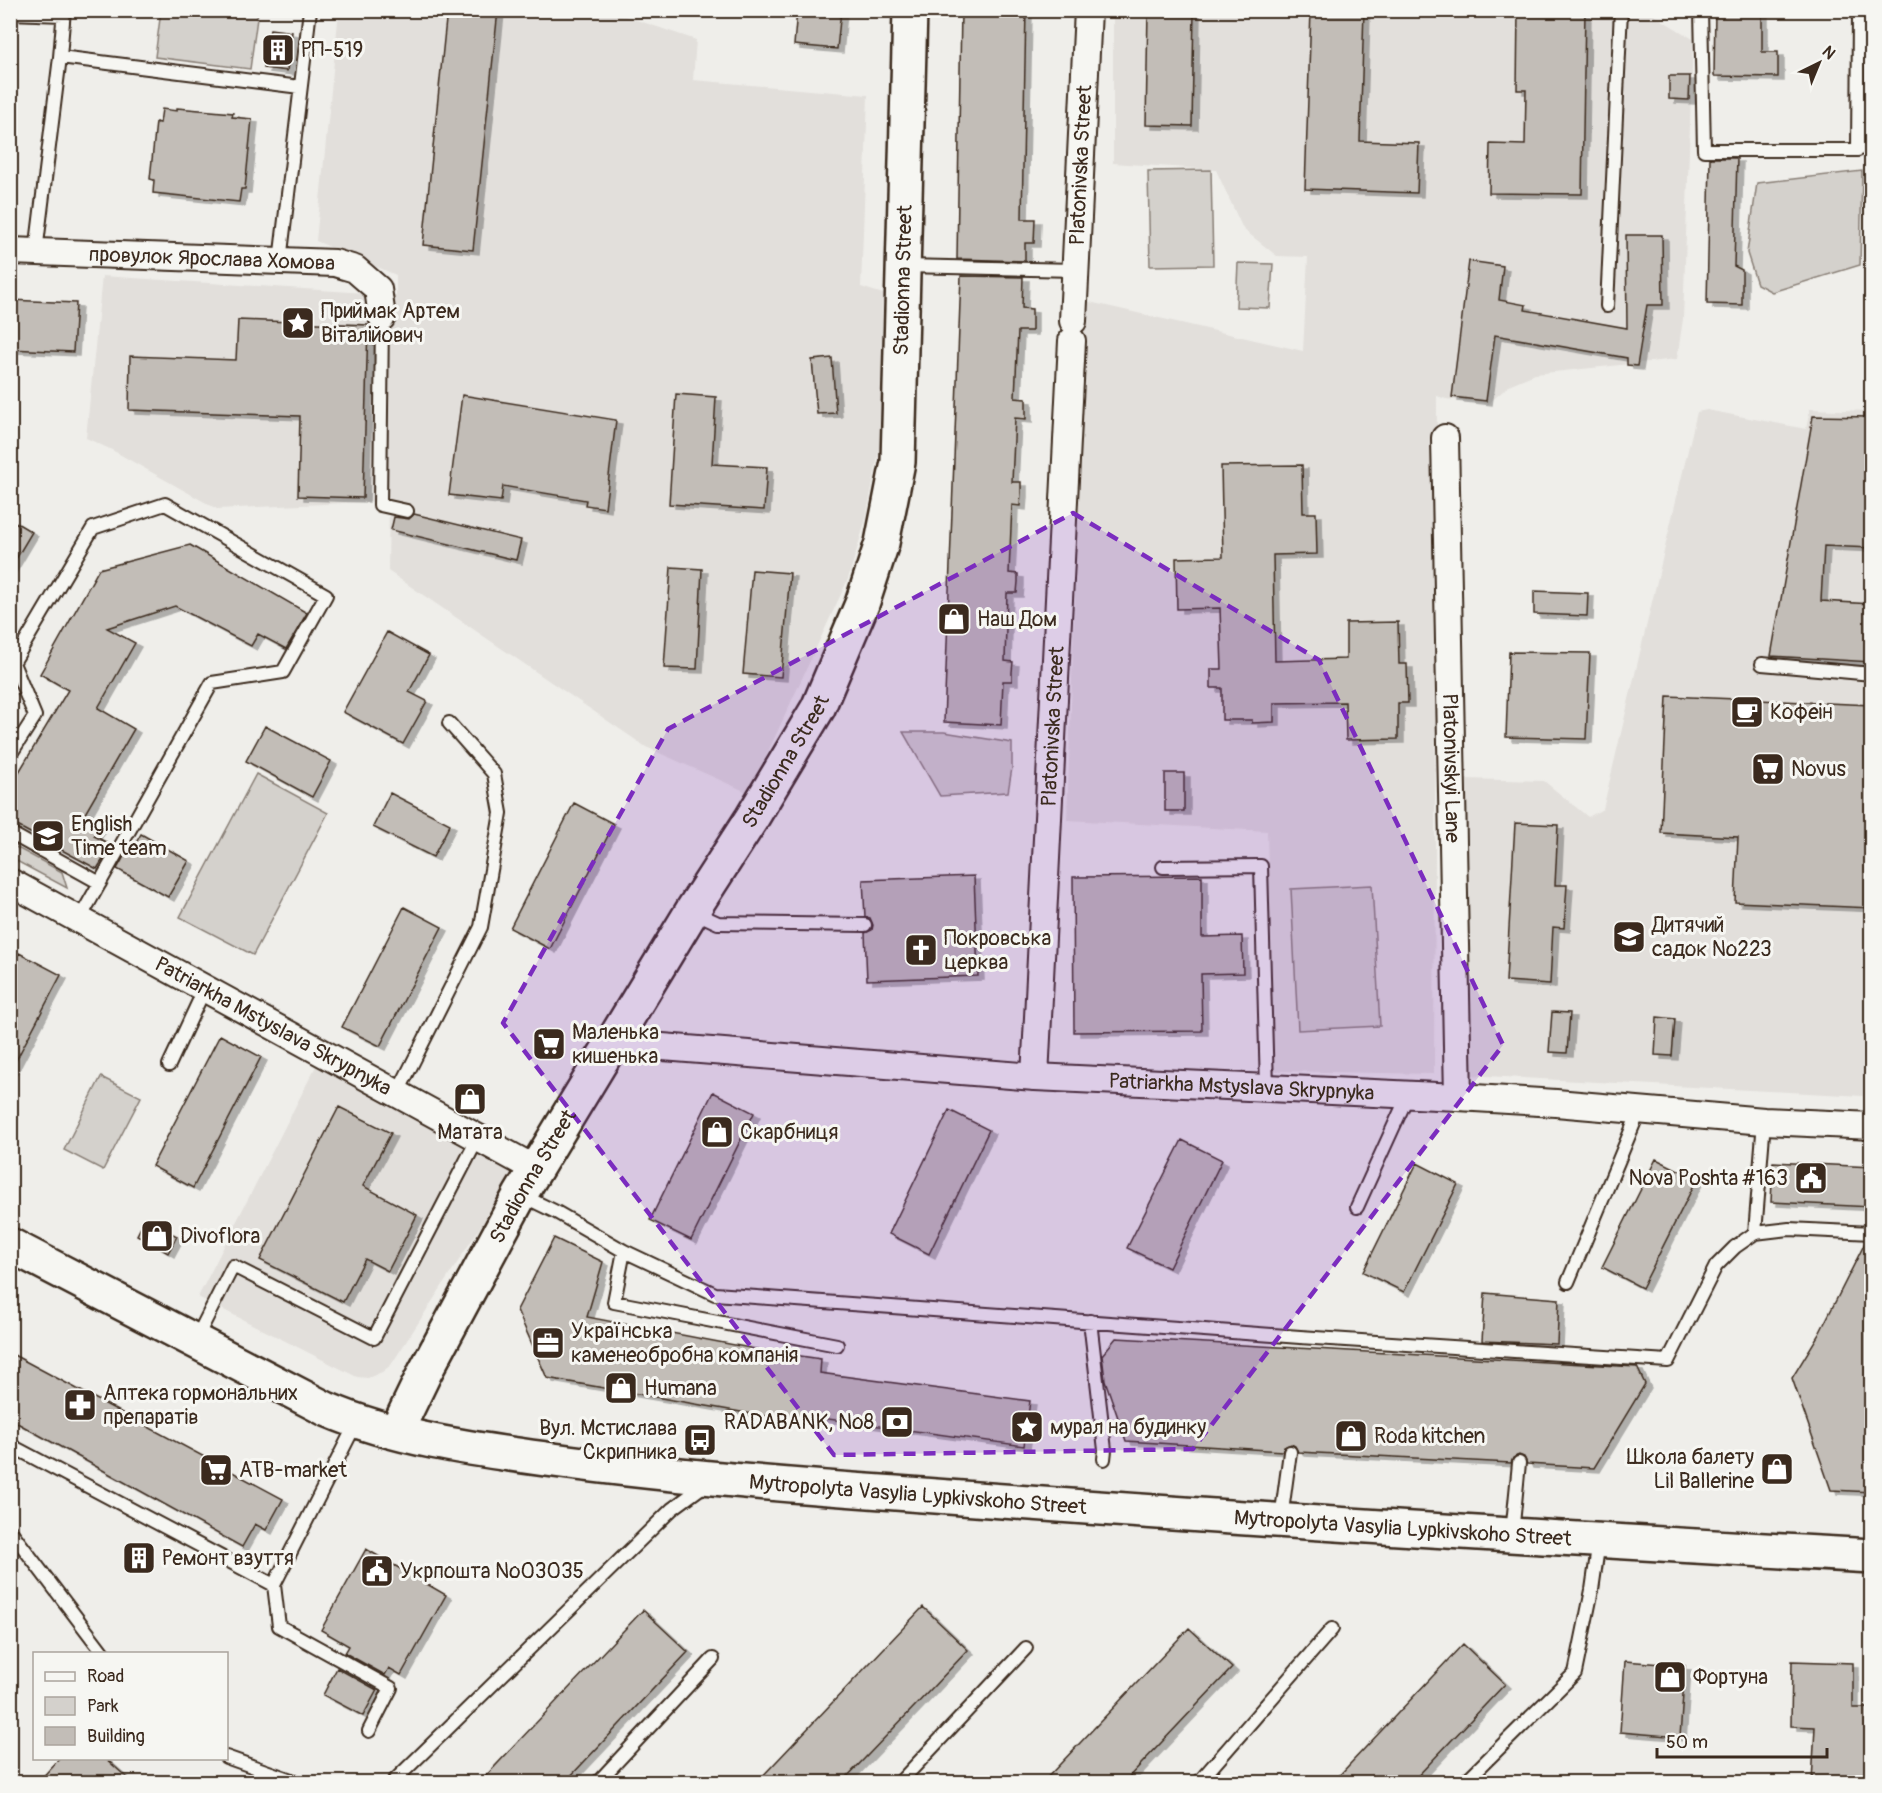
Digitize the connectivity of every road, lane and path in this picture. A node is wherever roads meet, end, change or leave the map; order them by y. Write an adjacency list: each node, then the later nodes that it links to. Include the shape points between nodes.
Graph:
1 (310, 10): 10 (lane)
2 (910, 10): 14 (main road, Stadionna Street)
3 (1088, 10): 15 (street, Platonivska Street)
4 (1621, 10): 16 (lane)
5 (1701, 10): 6 (lane, via 1704,150 1858,150 1859,14)
6 (1855, 10)
7 (10, 13): 8 (lane)
8 (64, 13): 9 (lane)
9 (60, 57): 10 (lane); 12 (lane)
10 (300, 87): 13 (lane)
11 (10, 251): 12 (street, провулок Ярослава Хомова)
12 (36, 252): 13 (street, провулок Ярослава Хомова)
13 (280, 261): 17 (street, провулок Ярослава Хомова, via 335,263 355,270 378,289)
14 (904, 266): 15 (lane); 28 (main road, Stadionna Street, via 898,462 882,543 853,630 818,708)
15 (1075, 270): 34 (street, Platonivska Street)
16 (1607, 306)
17 (382, 317): 19 (lane, via 380,505)
18 (1446, 438): 38 (street, Platonivskyi Lane)
19 (407, 511)
20 (1762, 664): 21 (lane)
21 (1872, 674)
22 (449, 723): 36 (lane, via 494,774 501,813 481,927)
23 (10, 755): 26 (lane, via 35,716 14,663 93,528 165,504 326,595 283,672 212,683)
24 (10, 833): 26 (lane)
25 (1163, 867): 35 (lane, via 1261,866)
26 (100, 883): 29 (lane)
27 (12, 887): 29 (street, Patriarkha Mstyslava Skrypnyka)
28 (692, 911): 30 (lane, via 718,923); 32 (main road, Stadionna Street)
29 (79, 920): 31 (street, Patriarkha Mstyslava Skrypnyka)
30 (865, 925)
31 (205, 988): 33 (lane); 36 (street, Patriarkha Mstyslava Skrypnyka)
32 (613, 1043): 34 (street, Patriarkha Mstyslava Skrypnyka); 43 (main road, Stadionna Street)
33 (169, 1065)
34 (1035, 1077): 35 (street, Patriarkha Mstyslava Skrypnyka)
35 (1267, 1088): 37 (street, Patriarkha Mstyslava Skrypnyka)
36 (397, 1094): 42 (street, Patriarkha Mstyslava Skrypnyka)
37 (1408, 1095): 38 (street, Patriarkha Mstyslava Skrypnyka); 44 (lane)
38 (1458, 1097): 39 (street, Patriarkha Mstyslava Skrypnyka)
39 (1640, 1110): 40 (street, Patriarkha Mstyslava Skrypnyka); 49 (lane)
40 (1764, 1121): 41 (street, Patriarkha Mstyslava Skrypnyka); 45 (lane)
41 (1872, 1126)
42 (478, 1138): 43 (street, Patriarkha Mstyslava Skrypnyka); 51 (lane, via 374,1338 233,1266)
43 (527, 1182): 48 (lane, via 556,1212); 54 (main road, Stadionna Street)
44 (1357, 1207)
45 (1755, 1233): 46 (lane, via 1789,1229); 50 (lane, via 1716,1266 1668,1360 1300,1343)
46 (1872, 1233)
47 (10, 1245): 51 (main road, Mytropolyta Vasylia Lypkivskoho Street)
48 (624, 1251): 50 (lane, via 715,1294); 52 (lane, via 614,1302)
49 (1568, 1282)
50 (1090, 1321): 57 (lane)
51 (196, 1340): 53 (main road, Mytropolyta Vasylia Lypkivskoho Street)
52 (837, 1346)
53 (357, 1422): 54 (main road, Mytropolyta Vasylia Lypkivskoho Street); 65 (lane)
54 (396, 1432): 59 (main road, Mytropolyta Vasylia Lypkivskoho Street, via 477,1449)
55 (10, 1445): 65 (lane)
56 (1290, 1452): 60 (lane)
57 (1104, 1459)
58 (1520, 1463): 62 (lane)
59 (712, 1480): 60 (main road, Mytropolyta Vasylia Lypkivskoho Street); 73 (lane, via 672,1509)
60 (1281, 1520): 62 (main road, Mytropolyta Vasylia Lypkivskoho Street)
61 (10, 1530): 68 (lane)
62 (1511, 1536): 63 (main road, Mytropolyta Vasylia Lypkivskoho Street)
63 (1599, 1541): 64 (main road, Mytropolyta Vasylia Lypkivskoho Street); 77 (lane, via 1575,1673)
64 (1872, 1556)
65 (274, 1585): 70 (lane, via 279,1626 391,1688)
66 (1332, 1629): 76 (lane)
67 (1026, 1648): 75 (lane)
68 (103, 1652)
69 (713, 1659): 74 (lane)
70 (369, 1731)
71 (228, 1759): 72 (lane)
72 (297, 1782)
73 (393, 1782)
74 (598, 1782)
75 (900, 1782)
76 (1199, 1782)
77 (1465, 1782)

